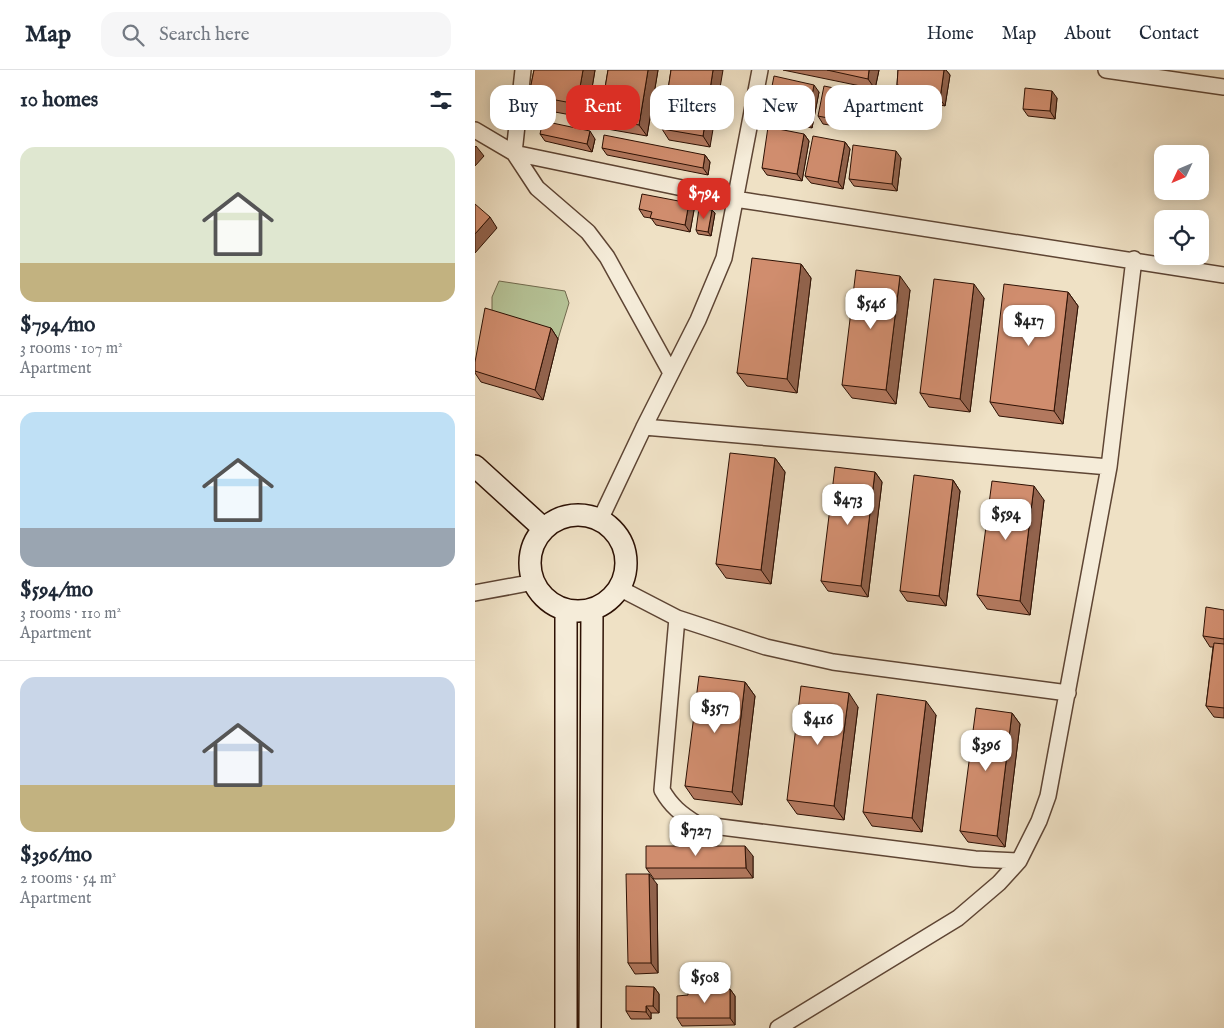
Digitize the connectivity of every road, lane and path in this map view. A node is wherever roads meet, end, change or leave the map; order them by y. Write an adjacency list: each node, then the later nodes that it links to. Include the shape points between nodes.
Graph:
1 (523, 70): 6 (street)
2 (760, 70): 7 (street)
3 (1106, 70): 4 (street)
4 (1224, 87)
5 (475, 130): 6 (street)
6 (515, 153): 7 (street); 10 (street, via 537,188 588,232 607,257)
7 (735, 199): 8 (street); 10 (street, via 724,258)
8 (1135, 259): 9 (street); 13 (street)
9 (1224, 275)
10 (671, 373): 11 (street)
11 (644, 427): 13 (street); 14 (street)
12 (475, 466): 15 (main road)
13 (1109, 467): 22 (street)
14 (600, 520): 15 (main road, via 586,515 570,515); 17 (main road, via 617,536 626,558 625,574)
15 (544, 529): 16 (main road, via 535,540 531,554)
16 (534, 582): 18 (street); 19 (main road, via 542,595)
17 (619, 588): 20 (main road, via 612,598); 21 (street)
18 (475, 593)
19 (566, 610): 20 (main road); 24 (main road)
20 (592, 610): 25 (main road)
21 (677, 618): 22 (street, via 766,647 833,662); 23 (street, via 662,790 670,805 682,815 697,824)
22 (1068, 693): 23 (street, via 1048,796)
23 (1019, 861): 26 (street, via 958,918)
24 (566, 1028)
25 (590, 1028)
26 (778, 1028)

